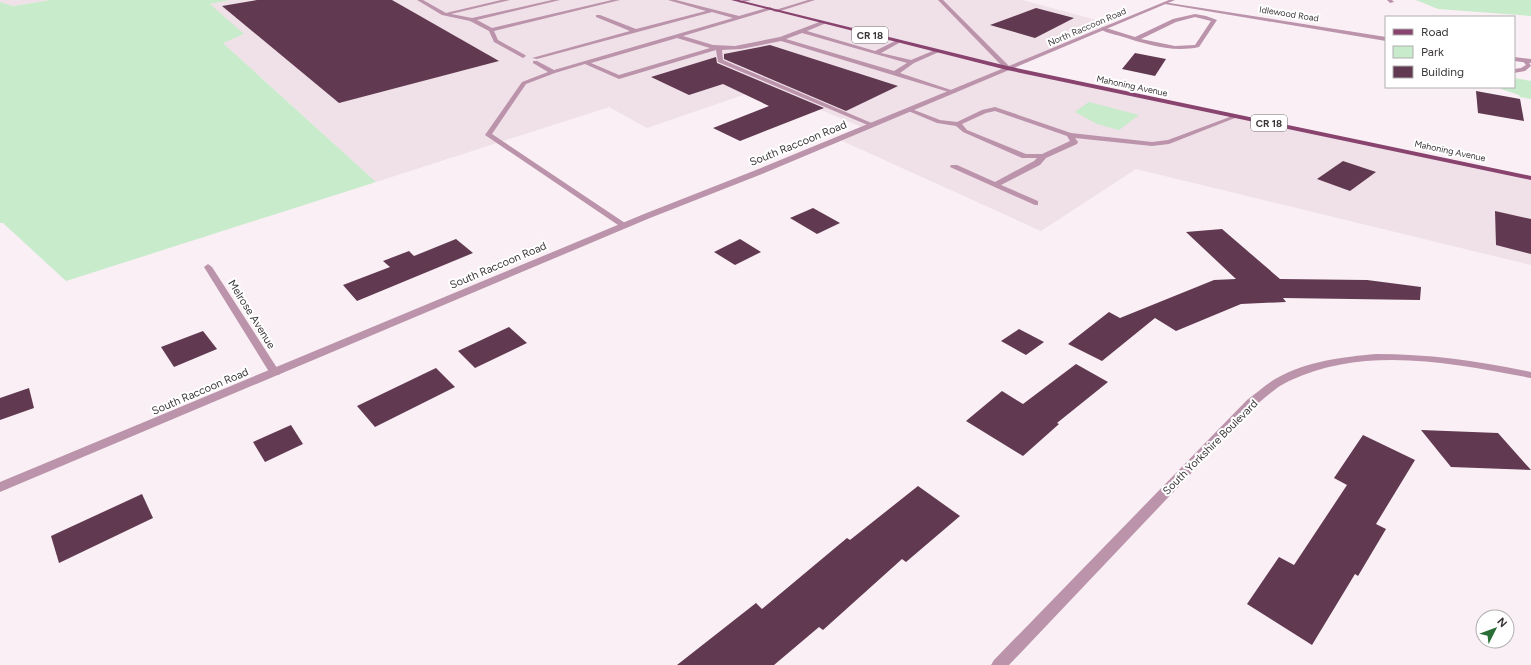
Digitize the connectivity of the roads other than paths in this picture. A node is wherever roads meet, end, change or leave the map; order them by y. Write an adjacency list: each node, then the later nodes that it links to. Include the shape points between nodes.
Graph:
1 (419, 0): 15 (street)
2 (508, 0): 15 (street)
3 (558, 0): 19 (street)
4 (615, 0): 21 (street)
5 (670, 0): 14 (street)
6 (733, 0): 11 (main road, Mahoning Avenue / CR 18)
7 (749, 0): 11 (street)
8 (813, 0): 13 (street)
9 (940, 0): 38 (street)
10 (1173, 0): 12 (street, North Raccoon Road)
11 (741, 2): 13 (main road, Mahoning Avenue / CR 18)
12 (1165, 3): 16 (street, Idlewood Road); 22 (street, North Raccoon Road)
13 (772, 10): 18 (street); 20 (main road, Mahoning Avenue / CR 18)
14 (711, 11): 18 (street); 23 (street)
15 (444, 14): 19 (street)
16 (1207, 14): 27 (street, via 1184,17); 27 (street, via 1214,20 1197,46 1176,48); 28 (street, Idlewood Road)
17 (598, 16): 23 (street)
18 (740, 18): 25 (street)
19 (472, 20): 21 (street)
20 (822, 23): 24 (street); 29 (main road, Mahoning Avenue / CR 18)
21 (491, 30): 33 (street, via 496,41)
22 (1104, 30): 27 (street); 38 (street, North Raccoon Road)
23 (636, 31): 40 (street, via 535,60)
24 (803, 31): 26 (street); 32 (street)
25 (678, 36): 30 (street, via 705,46); 37 (street)
26 (781, 39): 30 (street, via 735,48); 41 (street)
27 (1136, 39)
28 (1385, 39)
29 (897, 42): 31 (main road, Mahoning Avenue / CR 18); 32 (street)
30 (719, 47): 37 (street, via 619,77); 46 (street, via 720,61)
31 (937, 51): 36 (street); 38 (main road, Mahoning Avenue / CR 18)
32 (876, 53): 36 (street)
33 (523, 56)
34 (1515, 59): 35 (street)
35 (1528, 61): 39 (street, via 1529,65 1523,70)
36 (912, 62): 41 (street)
37 (587, 63): 40 (street)
38 (1007, 68): 42 (street, South Raccoon Road); 44 (main road, Mahoning Avenue / CR 18)
39 (1515, 71)
40 (553, 72): 53 (street, via 524,83 488,135)
41 (895, 73): 42 (street)
42 (954, 92): 43 (street, South Raccoon Road)
43 (909, 110): 45 (street, via 939,122); 46 (street, South Raccoon Road)
44 (1237, 116): 47 (street, via 1169,142 1152,144); 50 (main road, Mahoning Avenue / CR 18)
45 (958, 124): 47 (street, via 984,111 995,109); 48 (street, via 965,131 1025,156)
46 (872, 125): 53 (street, South Raccoon Road)
47 (1070, 135): 48 (street, via 1074,142)
48 (1043, 156): 51 (street, via 1037,163)
49 (954, 168): 51 (street)
50 (1531, 178)
51 (995, 185): 52 (street)
52 (1035, 204)
53 (624, 225): 55 (street, South Raccoon Road)
54 (208, 267): 55 (street, Melrose Avenue)
55 (275, 373): 57 (street, South Raccoon Road)
56 (1531, 375): 58 (street, South Yorkshire Boulevard, via 1449,361 1386,358 1341,362 1286,378 1251,403)
57 (0, 487)
58 (998, 665)

